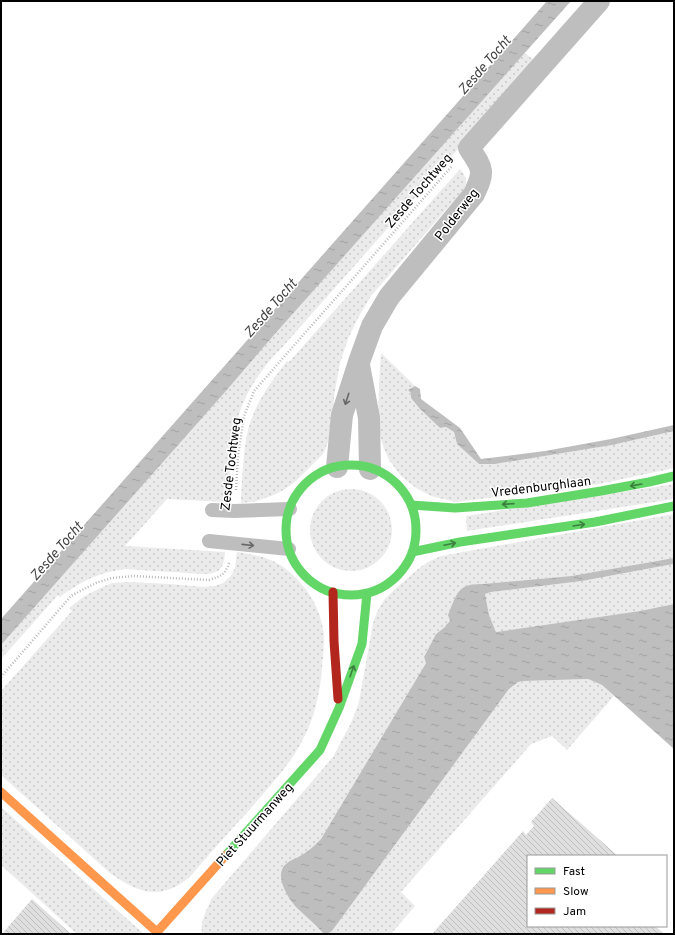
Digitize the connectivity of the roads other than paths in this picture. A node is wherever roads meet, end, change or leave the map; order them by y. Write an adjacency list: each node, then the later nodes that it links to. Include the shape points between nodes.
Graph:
1 (599, 1): 2 (street, Polderweg, via 468,148 478,163 482,175 480,183 474,194 389,297 372,326)
2 (359, 362): 3 (street, Polderweg, one-way to 3, via 342,415); 4 (street, Polderweg, via 369,418)
3 (338, 467): 4 (street); 8 (street, via 317,475 301,490)
4 (370, 469): 6 (street, via 381,473 399,486)
5 (674, 476): 6 (street, Vredenburghlaan, one-way to 6, via 527,503 456,508)
6 (411, 505): 12 (street, via 416,528)
7 (674, 506): 12 (street, one-way to 7, via 459,542 602,521)
8 (290, 509): 9 (lane); 11 (street, via 287,522)
9 (212, 510)
10 (209, 541): 11 (lane, one-way to 11)
11 (289, 549): 13 (street, via 306,576 323,589)
12 (412, 552): 14 (street, via 399,574 379,589)
13 (333, 592): 14 (street, via 350,595); 15 (street, Piet Stuurmanweg)
14 (367, 593): 15 (street, Piet Stuurmanweg, one-way to 14, via 362,644)
15 (339, 708): 17 (street, Piet Stuurmanweg, via 320,750)
16 (1, 792): 17 (street, Piet Stuurmanweg)
17 (159, 933)

